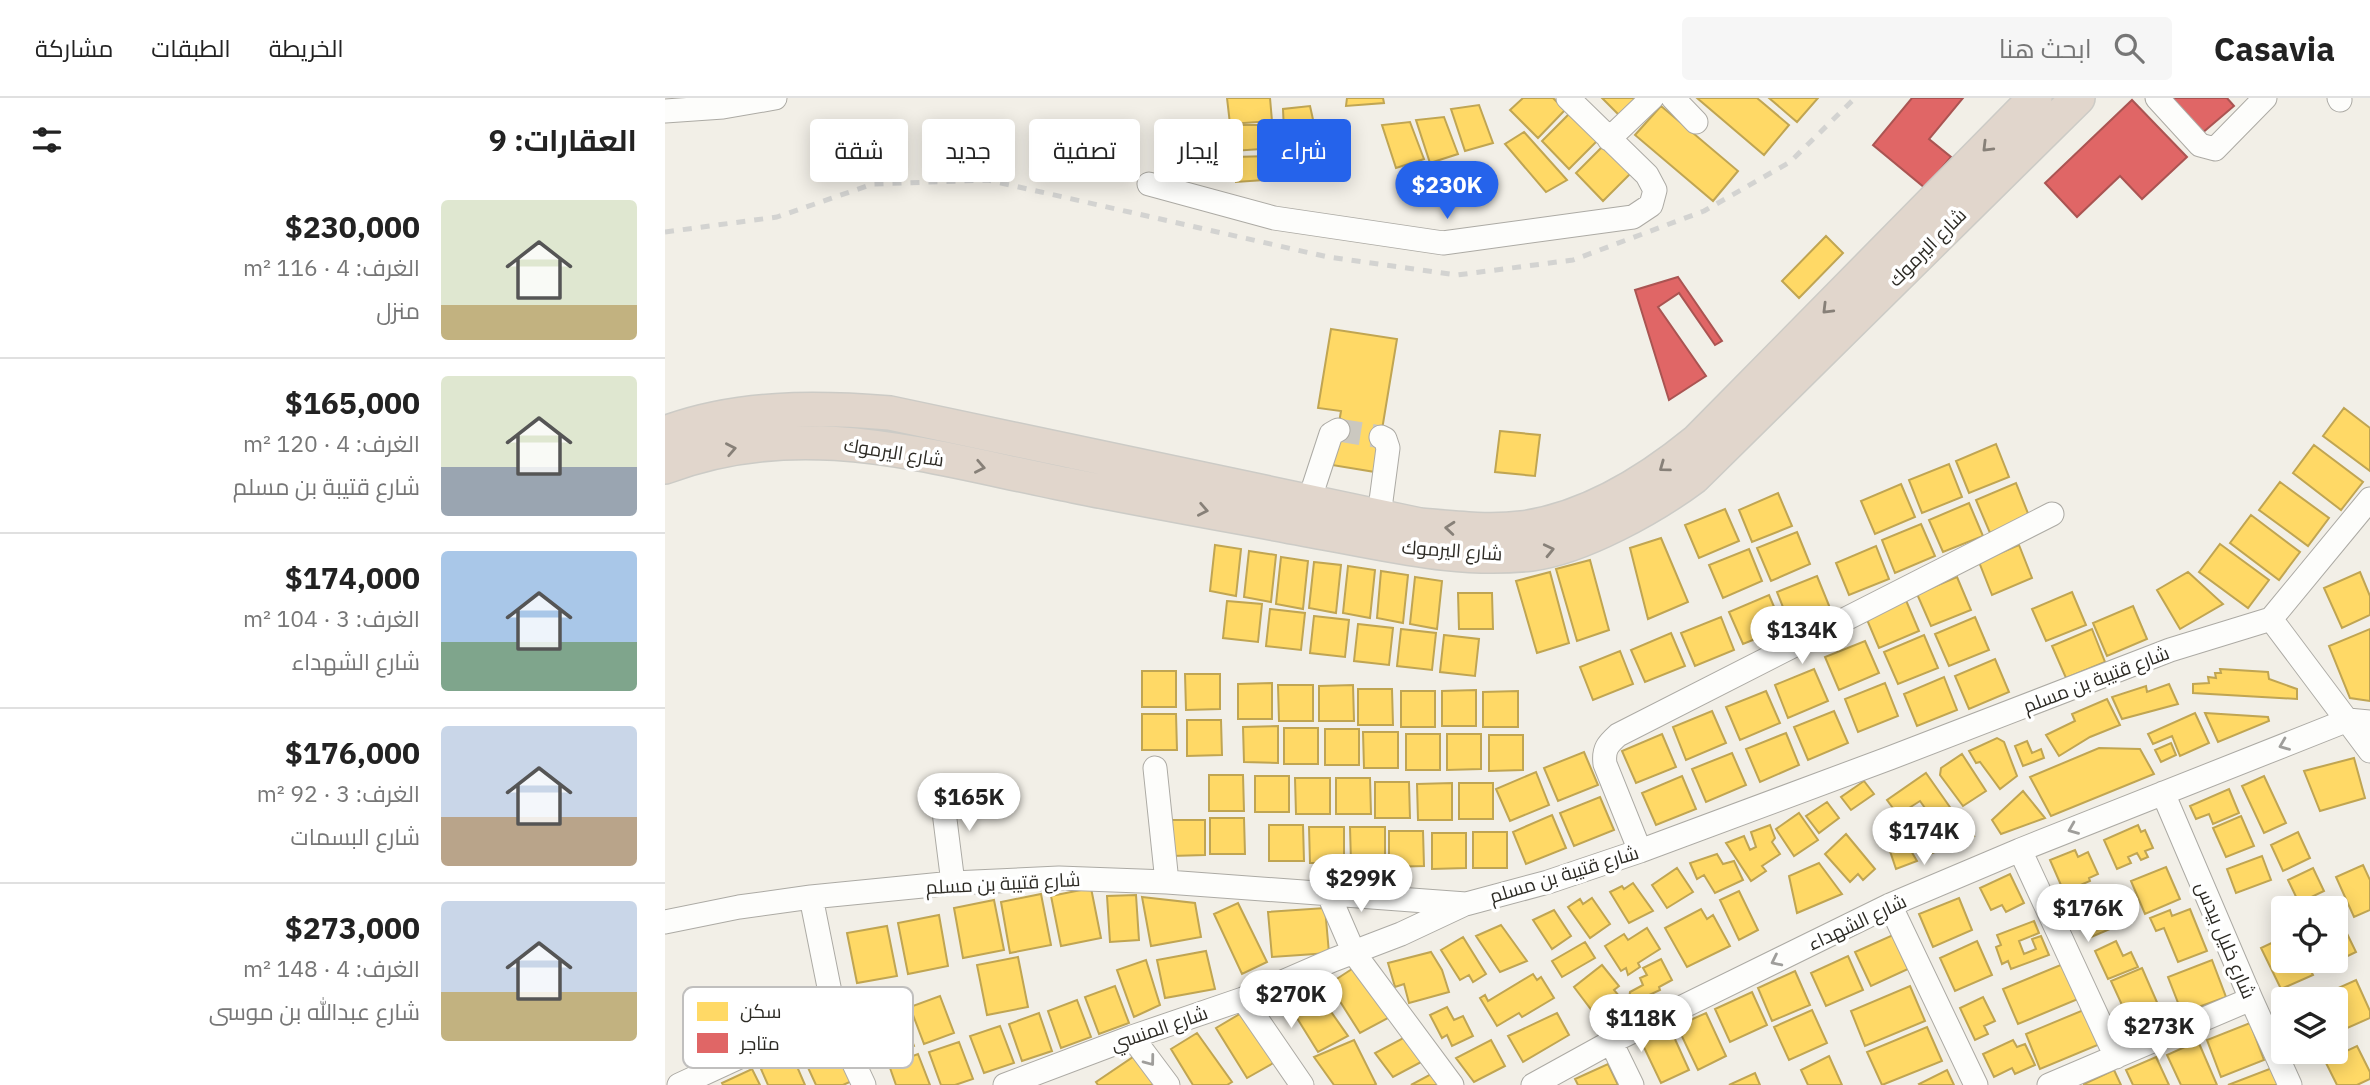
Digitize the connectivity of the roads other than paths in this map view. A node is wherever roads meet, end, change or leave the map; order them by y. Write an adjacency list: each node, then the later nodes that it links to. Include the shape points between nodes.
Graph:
1 (775, 98): 9 (street)
2 (1568, 98): 11 (street)
3 (1652, 98): 11 (street)
4 (1673, 98): 10 (street)
5 (2035, 98): 20 (highway, شارع اليرموك, one-way to 20, via 1697,441 1663,469 1613,498 1522,528 1474,530)
6 (2078, 98): 16 (highway, شارع اليرموك, one-way to 6, via 722,450 769,443 869,445 1429,552 1498,555 1555,549 1641,512 1694,478)
7 (2157, 98): 8 (street, via 2200,145 2215,149)
8 (2253, 102)
9 (665, 111)
10 (1696, 122)
11 (1609, 139): 12 (street, via 1647,175 1655,190 1651,205 1633,217 1443,243 1274,218)
12 (1149, 184)
13 (1338, 430): 18 (street, via 1331,434)
14 (665, 433): 18 (highway, شارع اليرموك, via 720,418 775,411 830,408 890,413)
15 (1381, 437): 20 (street, via 1388,448)
16 (665, 467)
17 (2370, 499): 21 (street)
18 (1309, 501): 20 (highway, شارع اليرموك)
19 (2052, 514): 28 (street, via 1618,735 1607,745 1605,764)
20 (1378, 516)
21 (2271, 619): 22 (street); 28 (street, شارع قتيبة بن مسلم, via 2170,650)
22 (2359, 721): 23 (street); 26 (street, شارع الشهداء, one-way to 26)
23 (2370, 751)
24 (1155, 768): 29 (street)
25 (941, 788): 30 (street)
26 (2163, 793): 27 (street, شارع الشهداء, one-way to 27); 39 (street, شارع خليل بيدس)
27 (2020, 850): 34 (street, شارع الشهداء); 42 (street)
28 (1640, 851): 33 (street, شارع قتيبة بن مسلم)
29 (1167, 882): 30 (street, شارع قتيبة بن مسلم, via 1059,878); 31 (street, شارع قتيبة بن مسلم)
30 (953, 883): 32 (street, شارع قتيبة بن مسلم)
31 (1328, 893): 33 (street, شارع قتيبة بن مسلم); 36 (street)
32 (811, 897): 35 (street, شارع قتيبة بن مسلم); 37 (street)
33 (1466, 904): 36 (street, شارع المنسي)
34 (1890, 905): 41 (street, شارع الشهداء, one-way to 41); 53 (street)
35 (665, 922)
36 (1354, 953): 38 (street, شارع المنسي); 50 (street)
37 (829, 987)
38 (1243, 999): 40 (street, شارع المنسي); 49 (street)
39 (2251, 999): 42 (street); 55 (street, شارع خليل بيدس)
40 (1132, 1037): 47 (street, شارع المنسي); 48 (street, one-way to 48)
41 (1611, 1042): 51 (street, شارع الشهداء); 52 (street)
42 (2116, 1057): 54 (street)
43 (716, 1068): 45 (street)
44 (856, 1068): 46 (street)
45 (679, 1085)
46 (864, 1085)
47 (1005, 1085)
48 (1168, 1085)
49 (1302, 1085)
50 (1452, 1085)
51 (1533, 1085)
52 (1632, 1085)
53 (1976, 1085)
54 (2049, 1085)
55 (2290, 1085)

